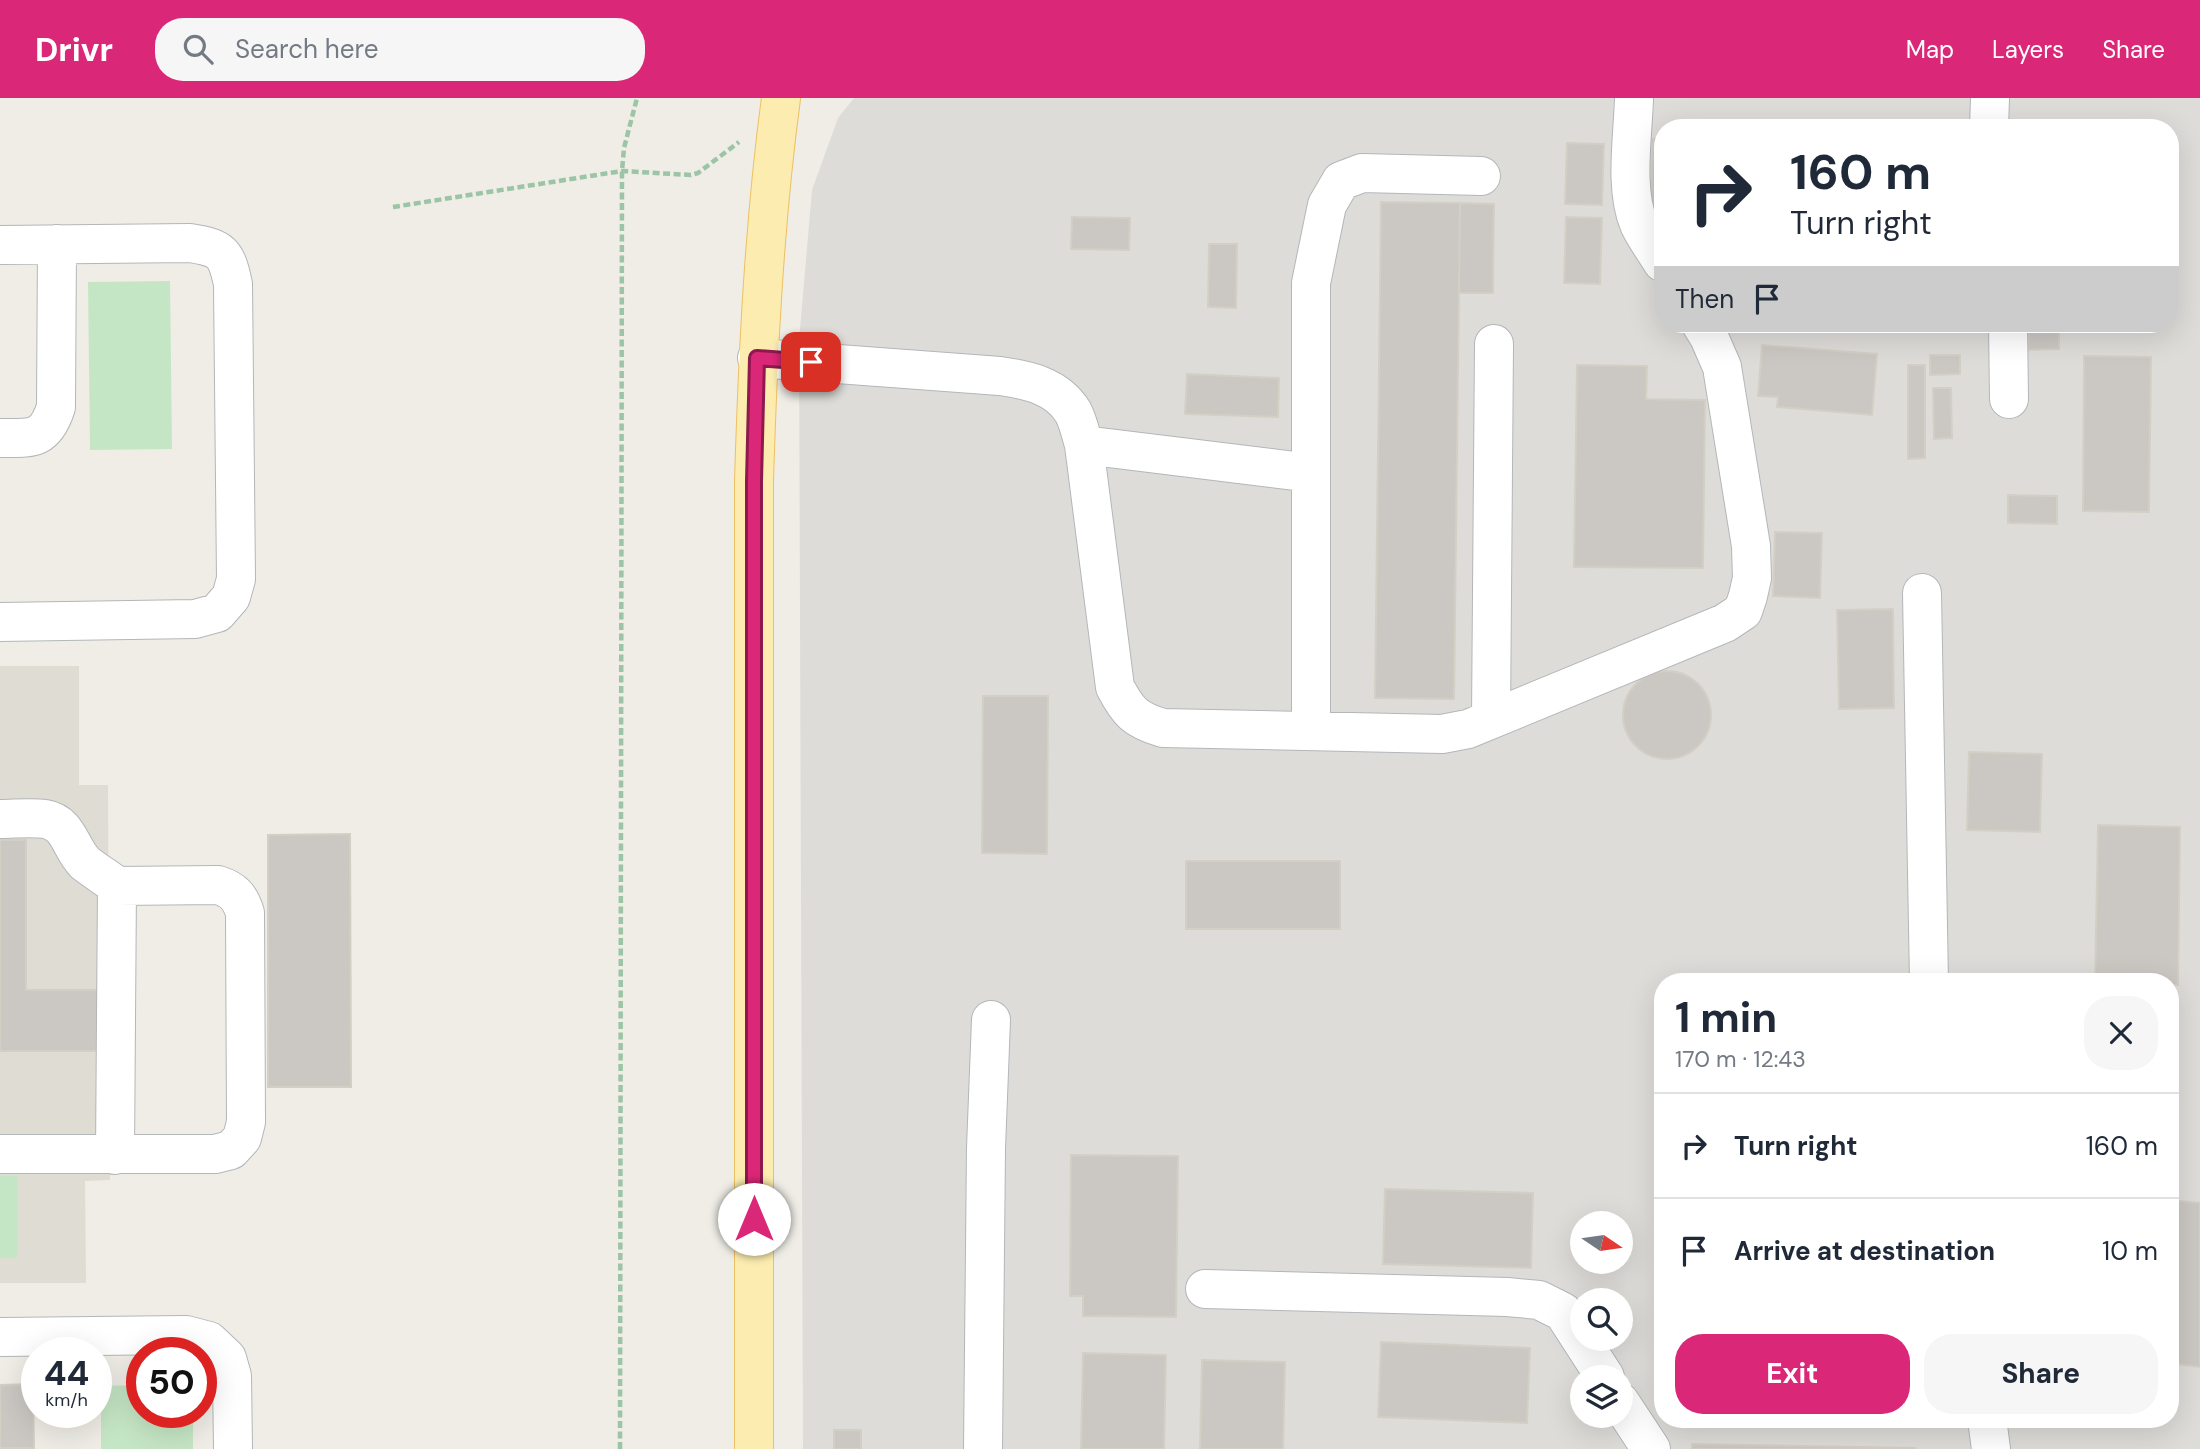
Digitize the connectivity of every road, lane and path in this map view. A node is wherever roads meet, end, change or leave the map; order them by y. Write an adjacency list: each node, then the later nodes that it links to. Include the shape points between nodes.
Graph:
1 (637, 98): 7 (path)
2 (781, 98): 16 (main road)
3 (1634, 98): 12 (lane, via 1634,207)
4 (1990, 98): 5 (lane)
5 (1989, 119)
6 (744, 139): 7 (path, via 691,175)
7 (622, 171): 9 (path); 37 (path)
8 (1481, 176): 20 (lane, via 1362,173 1341,181 1327,205 1311,283)
9 (393, 207)
10 (57, 244): 11 (lane); 18 (lane, via 56,407 41,434); 22 (lane, via 190,243 211,247 228,261 233,284 236,579 231,597 217,613 195,619)
11 (0, 245)
12 (1654, 249)
13 (1707, 333): 23 (lane, via 1722,367 1751,546 1752,578 1743,611 1725,624)
14 (2008, 333): 17 (lane)
15 (1494, 344): 23 (lane)
16 (757, 358): 19 (lane, via 1030,380 1055,392 1073,413); 38 (main road)
17 (2009, 399)
18 (0, 438)
19 (1084, 445): 20 (lane); 24 (lane, via 1115,687 1127,709 1143,722 1163,728)
20 (1311, 473): 24 (lane)
21 (1922, 593): 27 (lane)
22 (0, 622)
23 (1492, 719): 24 (lane, via 1442,734)
24 (1311, 731)
25 (0, 819): 26 (lane, via 46,819 64,828 86,863)
26 (117, 886): 30 (lane); 30 (lane, via 218,885 232,889 241,900 245,913 246,1122 242,1138 231,1150)
27 (1929, 973)
28 (990, 1020): 39 (lane)
29 (0, 1154): 30 (lane)
30 (115, 1155)
31 (1205, 1289): 33 (lane, via 1539,1300 1563,1312)
32 (0, 1337): 36 (lane, via 186,1335 208,1341 227,1358 232,1376)
33 (1597, 1365)
34 (1633, 1422): 40 (lane)
35 (1988, 1428): 41 (lane)
36 (233, 1449)
37 (620, 1449)
38 (754, 1449)
39 (983, 1449)
40 (1651, 1449)
41 (1991, 1449)

